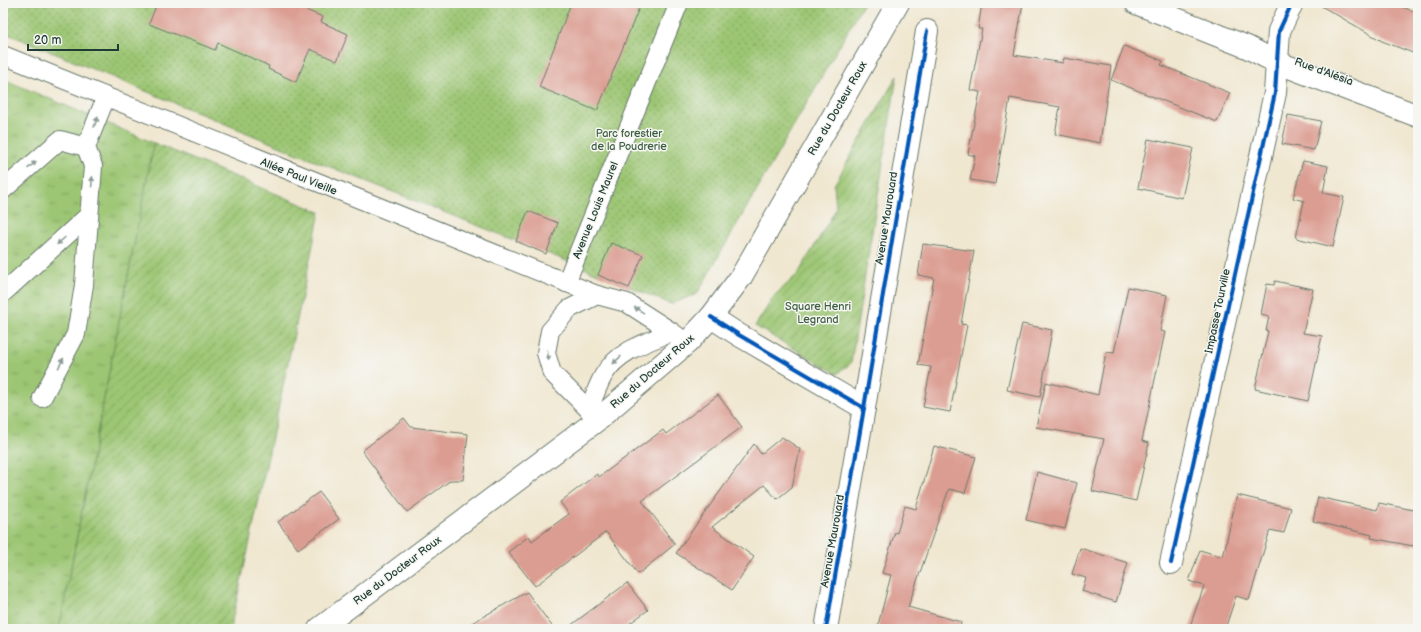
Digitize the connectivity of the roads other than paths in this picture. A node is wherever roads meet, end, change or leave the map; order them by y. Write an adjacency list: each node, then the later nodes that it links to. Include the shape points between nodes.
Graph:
1 (679, 3): 13 (lane, Avenue Louis Maurel)
2 (898, 3): 16 (street, Rue du Docteur Roux, via 741,277)
3 (1136, 3): 7 (street, Rue d'Alésia)
4 (1292, 3): 7 (street, Impasse Tourville, via 1279,31)
5 (926, 31): 19 (street, Avenue Maurouard)
6 (3, 54): 8 (lane, Allée Paul Vieille)
7 (1276, 62): 9 (street, Rue d'Alésia); 21 (street, Impasse Tourville, via 1275,93)
8 (106, 97): 10 (lane, one-way to 8); 13 (lane, Allée Paul Vieille)
9 (1418, 116)
10 (86, 147): 11 (lane, one-way to 10, via 60,140); 12 (lane, one-way to 10, via 93,166)
11 (3, 190)
12 (90, 215): 14 (lane, one-way to 14); 18 (lane, one-way to 12, via 76,334 84,285)
13 (566, 283): 15 (lane, Allée Paul Vieille)
14 (3, 293)
15 (596, 295): 17 (lane, one-way to 15, via 627,303); 20 (lane, one-way to 20, via 569,309 550,331 546,353 552,373)
16 (711, 317): 17 (street, Rue du Docteur Roux); 19 (street)
17 (679, 337): 20 (street, Rue du Docteur Roux); 20 (lane, one-way to 20, via 629,350 615,362 603,375)
18 (42, 398)
19 (864, 408): 23 (street, Avenue Maurouard)
20 (592, 416): 22 (street, Rue du Docteur Roux)
21 (1171, 563)
22 (319, 629)
23 (826, 629)

